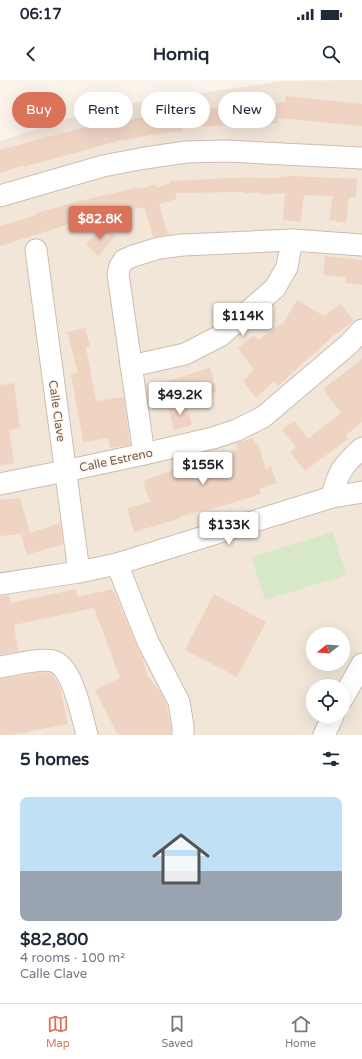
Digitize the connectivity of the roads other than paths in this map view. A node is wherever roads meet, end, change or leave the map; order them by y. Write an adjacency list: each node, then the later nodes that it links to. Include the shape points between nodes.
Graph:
1 (362, 158): 2 (street, via 226,151 186,152 103,166)
2 (0, 196)
3 (292, 240): 4 (street); 7 (street, via 287,267 275,288 220,336 185,354); 7 (street, via 183,245 159,248 124,260 118,274)
4 (362, 245)
5 (36, 250): 10 (street, Calle Clave)
6 (362, 330): 9 (street, Calle Estreno, via 350,344 263,417 213,438)
7 (131, 366): 9 (street)
8 (362, 448): 13 (street, via 342,470 335,483)
9 (144, 454): 10 (street, Calle Estreno)
10 (65, 471): 11 (street, Calle Estreno); 15 (street, Calle Clave)
11 (0, 484)
12 (362, 492): 13 (street)
13 (332, 497): 14 (street)
14 (117, 564): 15 (street); 22 (street, via 148,642 179,702)
15 (79, 572): 16 (street)
16 (0, 584)
17 (362, 664): 19 (street)
18 (0, 667): 21 (street, via 42,660 60,665 66,671 75,691)
19 (350, 694)
20 (330, 723): 23 (street)
21 (87, 735)
22 (183, 735)
23 (324, 735)

